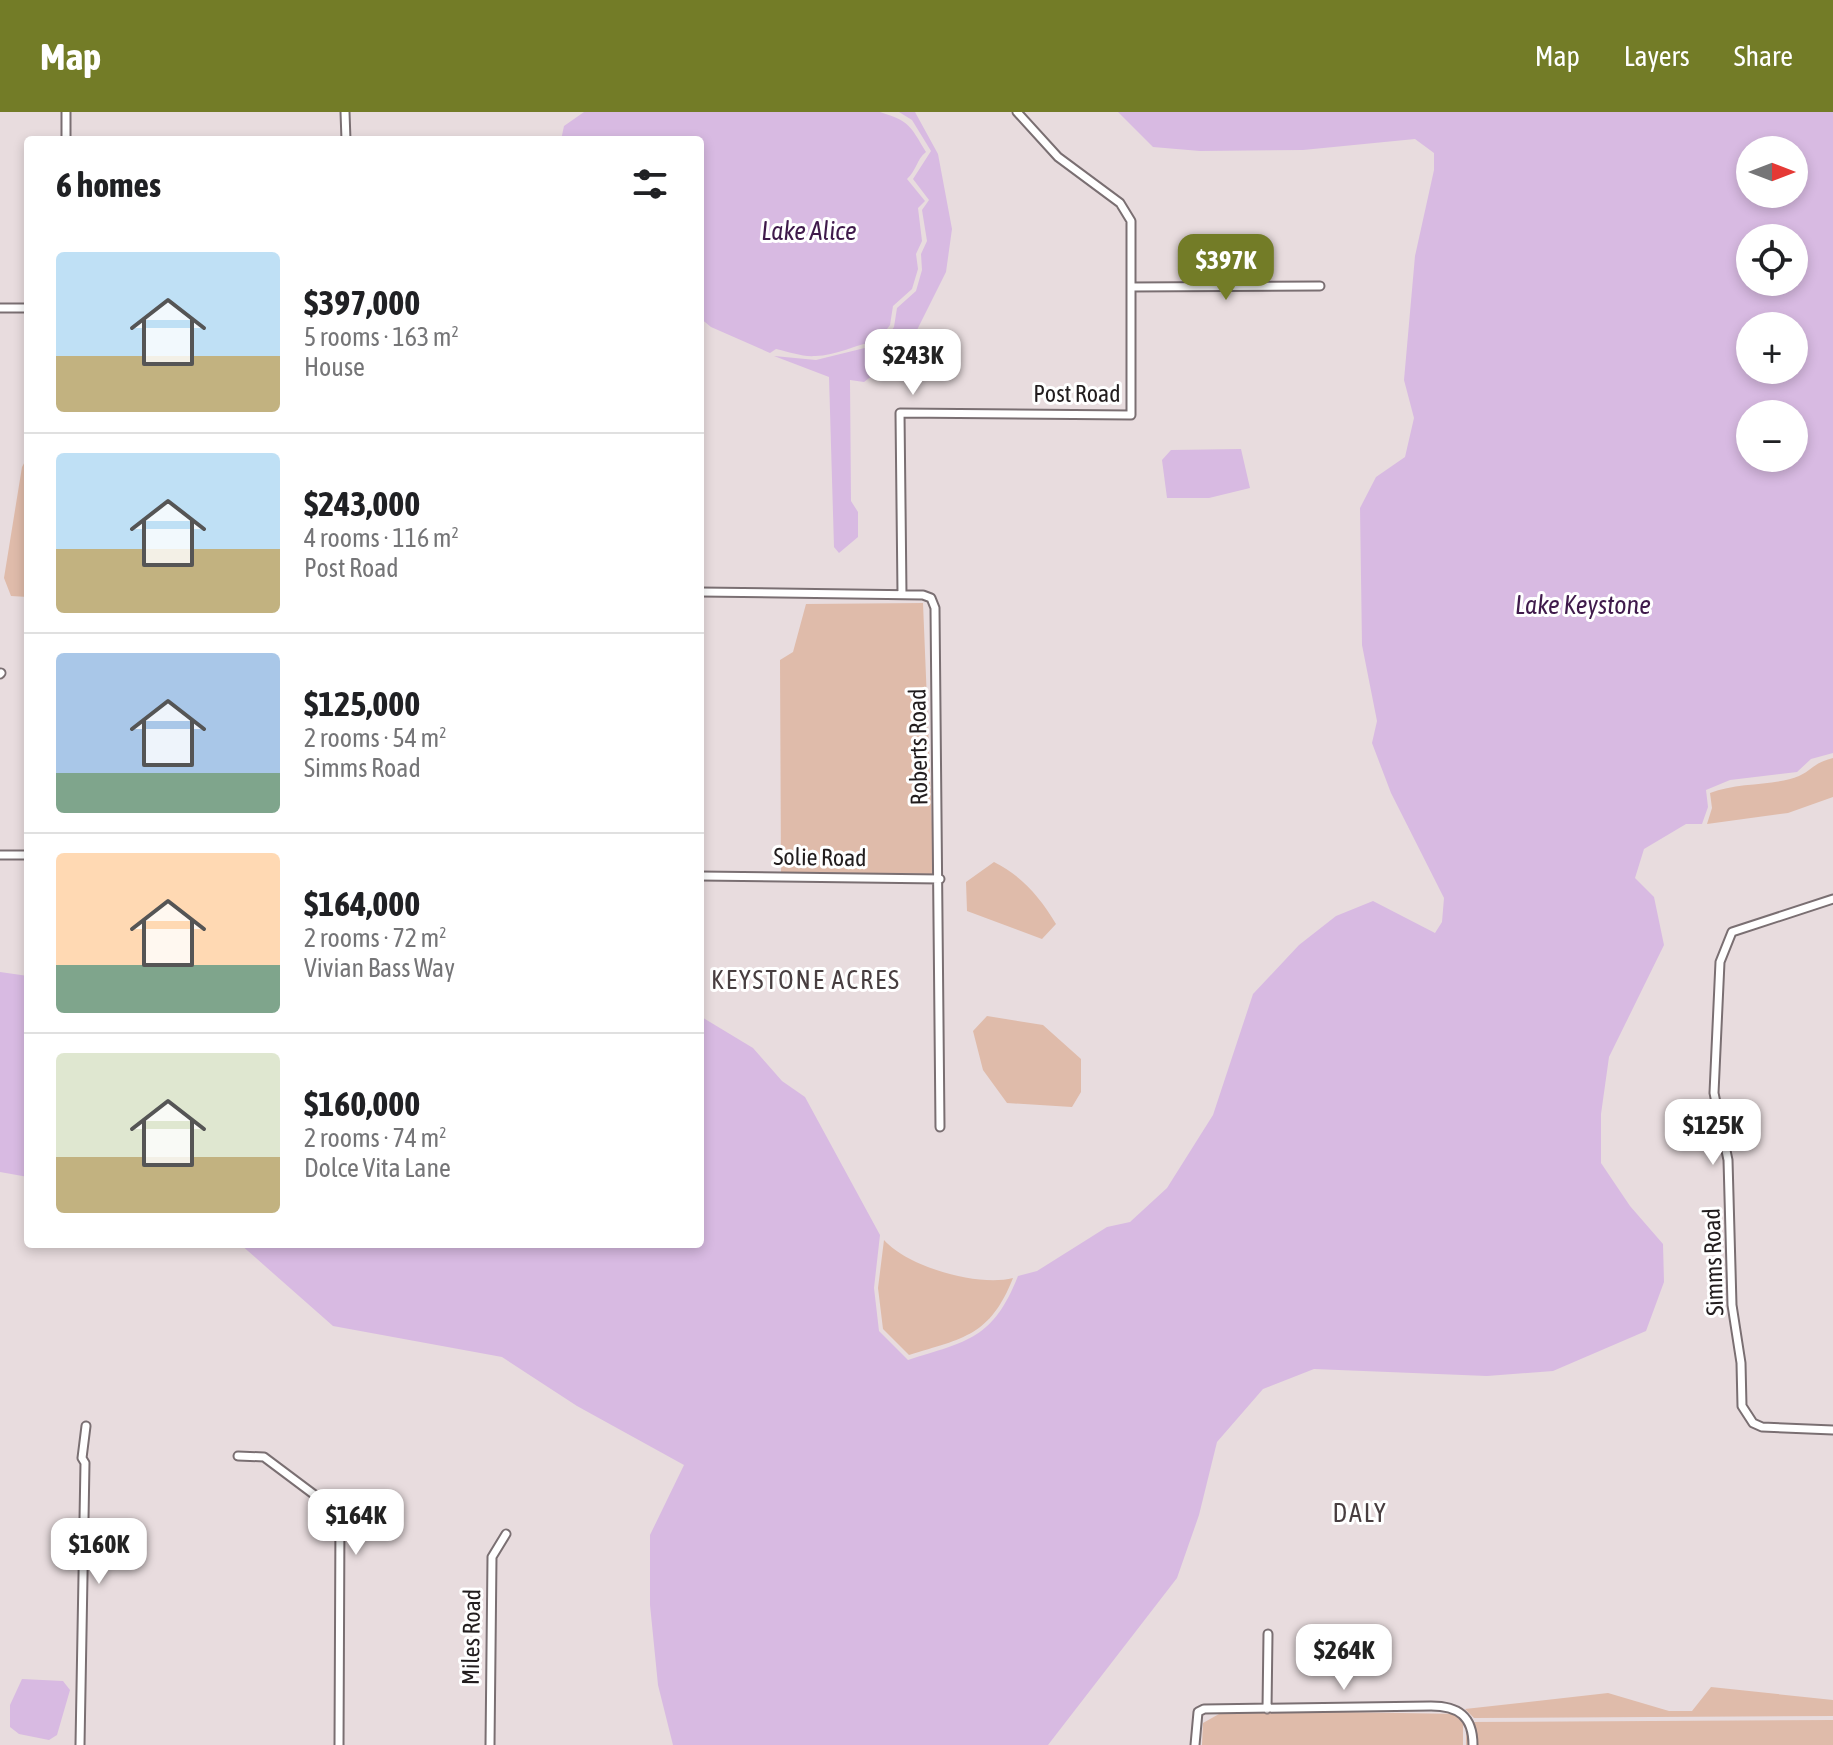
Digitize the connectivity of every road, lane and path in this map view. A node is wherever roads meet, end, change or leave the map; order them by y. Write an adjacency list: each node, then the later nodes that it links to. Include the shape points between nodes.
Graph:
1 (66, 112): 4 (street)
2 (345, 112): 5 (street)
3 (1017, 112): 7 (street, Post Road, via 1058,157 1120,203 1131,221)
4 (66, 136)
5 (346, 136)
6 (1320, 286): 7 (street)
7 (1131, 287): 11 (street, Post Road, via 1131,415 900,413)
8 (0, 308): 9 (street)
9 (24, 308)
10 (704, 592): 11 (street, Roberts Road)
11 (902, 594): 15 (street, Roberts Road, via 931,598 935,608)
12 (0, 855): 13 (street)
13 (24, 855)
14 (704, 876): 15 (street, Solie Road)
15 (940, 879): 17 (street, Roberts Road)
16 (1833, 899): 19 (street, Simms Road, via 1732,932 1720,962 1714,1093 1728,1160 1732,1305 1742,1406 1762,1427)
17 (940, 1127)
18 (86, 1426): 24 (street)
19 (1833, 1430)
20 (238, 1456): 25 (street, via 264,1457 340,1514)
21 (506, 1534): 26 (street, Miles Road, via 492,1557)
22 (1268, 1634): 23 (street)
23 (1267, 1709): 27 (street, via 1198,1712); 28 (street, via 1447,1706 1460,1711 1472,1726)
24 (80, 1745)
25 (339, 1745)
26 (490, 1745)
27 (1195, 1745)
28 (1473, 1745)

